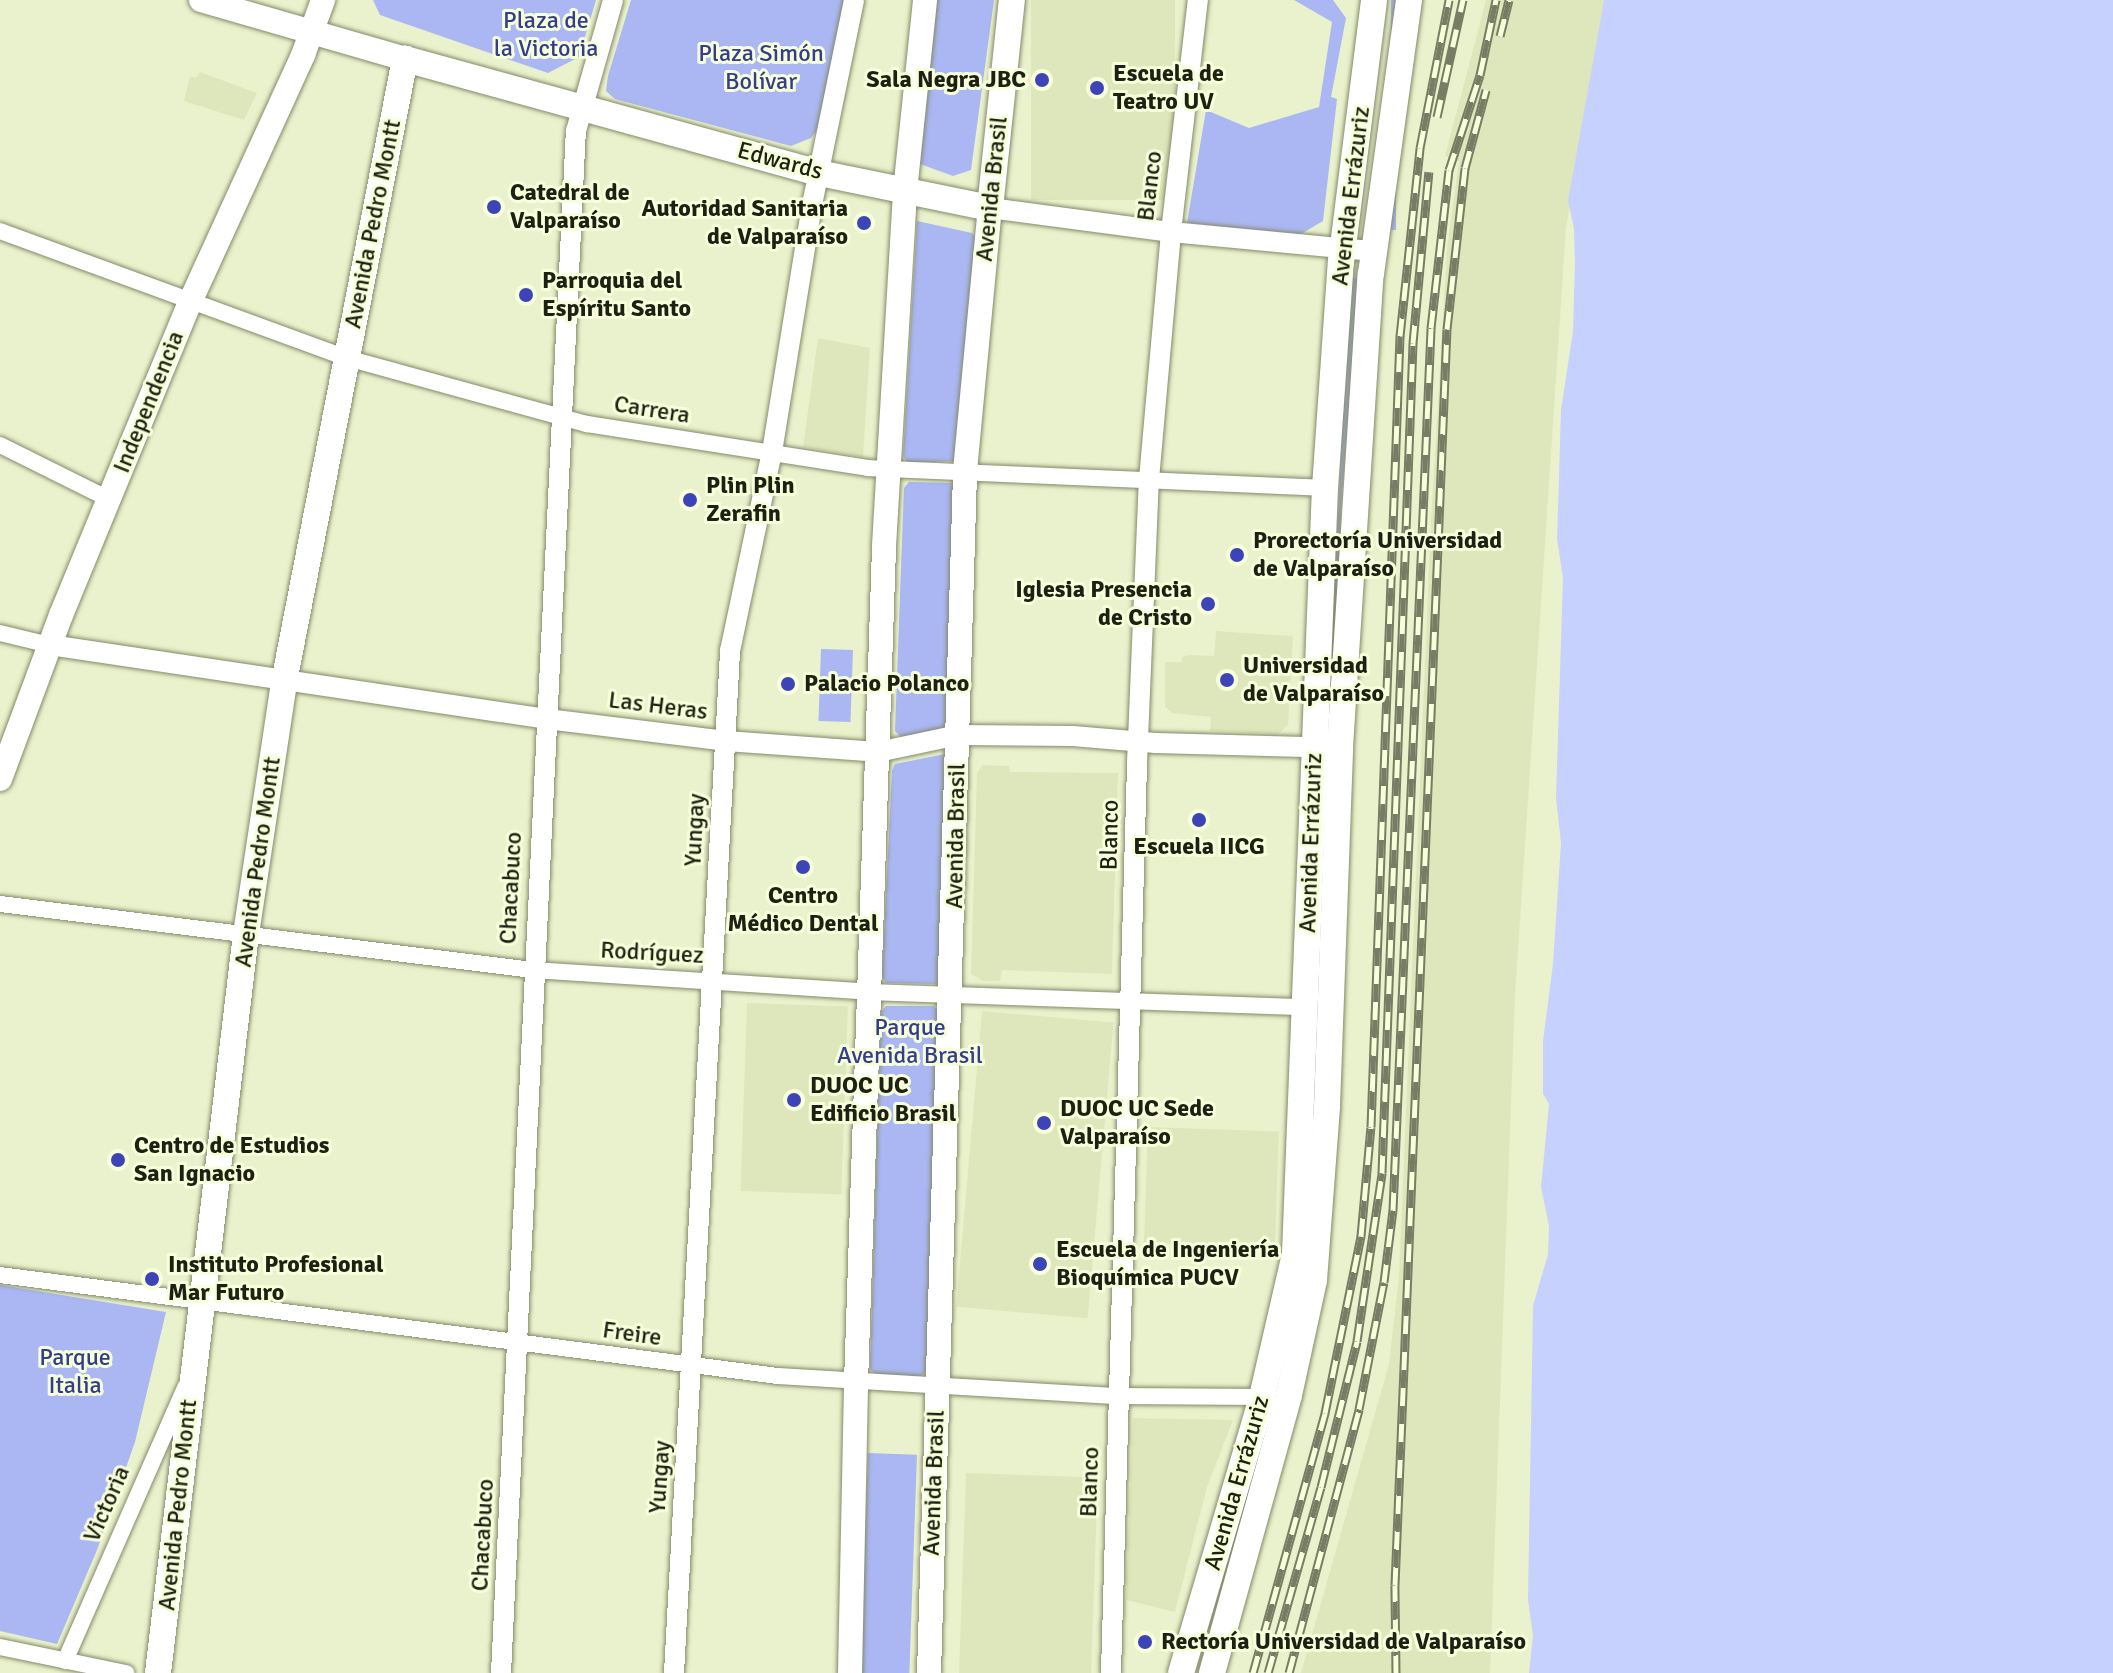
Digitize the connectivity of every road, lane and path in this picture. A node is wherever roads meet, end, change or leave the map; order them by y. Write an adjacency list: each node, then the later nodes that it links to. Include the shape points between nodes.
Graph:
1 (201, 0): 10 (main road, Edwards)
2 (323, 0): 10 (main road, Independencia)
3 (613, 0): 12 (street, Chacabuco)
4 (854, 0): 13 (street, Yungay)
5 (925, 0): 14 (main road)
6 (1012, 0): 15 (main road, Avenida Brasil)
7 (1198, 0): 17 (street, Blanco)
8 (1374, 0): 18 (main road, Avenida Errázuriz)
9 (1409, 0): 19 (main road, Avenida Errázuriz)
10 (312, 30): 11 (main road, Edwards); 20 (main road, Independencia)
11 (405, 59): 12 (main road, Edwards); 21 (main road, Avenida Pedro Montt)
12 (582, 107): 13 (main road, Edwards); 22 (street, Chacabuco, via 576,131)
13 (819, 173): 14 (main road, Edwards); 24 (street, Yungay)
14 (905, 191): 15 (main road, Edwards); 25 (main road)
15 (990, 208): 17 (street, Edwards); 26 (main road, Avenida Brasil)
16 (0, 231): 20 (street, Carrera)
17 (1171, 232): 18 (street, Edwards); 27 (street, Blanco)
18 (1343, 248): 19 (street, Edwards); 28 (main road, Avenida Errázuriz)
19 (1373, 251): 67 (main road, Avenida Errázuriz, via 1341,732 1318,1247 1298,1359)
20 (190, 302): 21 (street, Carrera); 29 (main road, Independencia)
21 (347, 358): 22 (street, Carrera); 32 (main road, Avenida Pedro Montt)
22 (562, 419): 24 (street, Carrera); 33 (street, Chacabuco)
23 (0, 445): 29 (street)
24 (772, 452): 25 (street, Carrera); 35 (street, Yungay, via 730,651)
25 (889, 470): 26 (street, Carrera); 38 (main road)
26 (965, 471): 27 (street, Carrera); 34 (main road, Avenida Brasil)
27 (1149, 479): 28 (street, Carrera); 36 (street, Blanco)
28 (1325, 488): 37 (main road, Avenida Errázuriz)
29 (109, 499): 31 (main road, Independencia)
30 (0, 633): 31 (street, Las Heras)
31 (50, 645): 32 (street, Las Heras); 39 (main road, Independencia)
32 (284, 682): 33 (street, Las Heras); 41 (main road, Avenida Pedro Montt)
33 (547, 719): 35 (street, Las Heras); 42 (street, Chacabuco)
34 (958, 735): 36 (street, Las Heras); 38 (street, Las Heras); 45 (main road, Avenida Brasil)
35 (726, 741): 38 (street, Las Heras); 43 (street, Yungay)
36 (1138, 741): 37 (street, Las Heras); 46 (street, Blanco)
37 (1314, 747): 47 (main road, Avenida Errázuriz)
38 (878, 752): 44 (main road)
39 (0, 779)
40 (0, 904): 41 (street, Rodríguez)
41 (246, 934): 42 (street, Rodríguez); 49 (main road, Avenida Pedro Montt)
42 (533, 970): 43 (street, Rodríguez); 50 (street, Chacabuco)
43 (714, 981): 44 (street, Rodríguez); 51 (street, Yungay)
44 (869, 992): 45 (street, Rodríguez); 53 (main road)
45 (951, 994): 46 (street, Rodríguez); 54 (main road, Avenida Brasil)
46 (1133, 999): 47 (street, Rodríguez); 55 (street, Blanco)
47 (1304, 1007): 56 (main road, Avenida Errázuriz, via 1295,1254)
48 (0, 1275): 49 (street, Freire)
49 (203, 1300): 50 (street, Freire); 52 (main road, Avenida Pedro Montt)
50 (520, 1343): 51 (street, Freire); 61 (street, Chacabuco)
51 (693, 1366): 53 (street, Freire); 62 (street, Yungay)
52 (193, 1367): 58 (street, Victoria); 60 (main road, Avenida Pedro Montt)
53 (856, 1383): 54 (street, Freire); 63 (main road)
54 (937, 1387): 55 (street, Freire); 64 (main road, Avenida Brasil)
55 (1118, 1396): 56 (street, Freire); 65 (street, Blanco)
56 (1262, 1397): 66 (main road, Avenida Errázuriz)
57 (0, 1647): 58 (street)
58 (65, 1661): 59 (street)
59 (126, 1673)
60 (158, 1673)
61 (501, 1673)
62 (674, 1673)
63 (850, 1673)
64 (929, 1673)
65 (1111, 1673)
66 (1181, 1673)
67 (1212, 1673)

